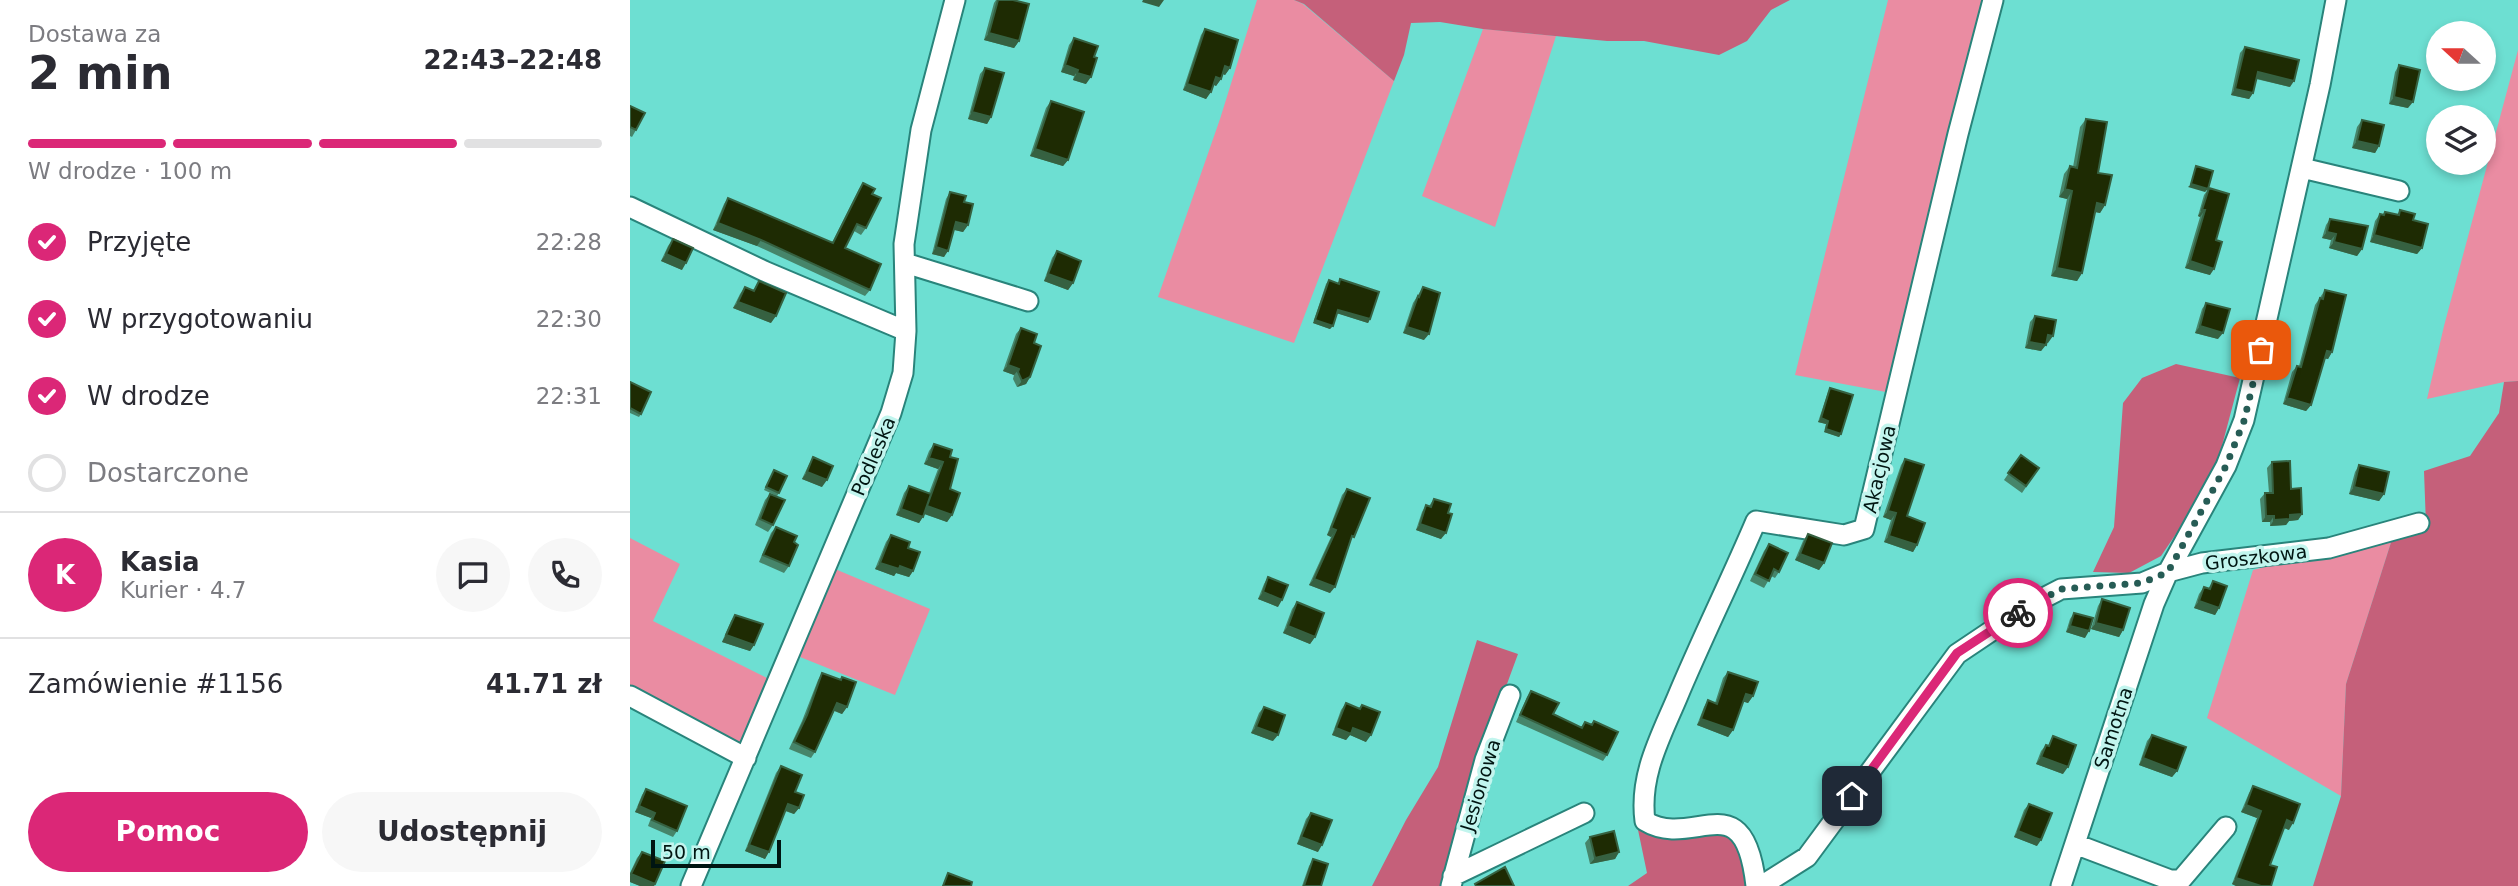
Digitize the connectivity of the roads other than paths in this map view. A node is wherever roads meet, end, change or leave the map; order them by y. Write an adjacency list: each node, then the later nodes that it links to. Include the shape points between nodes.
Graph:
1 (955, 0): 7 (street, Podleska, via 920,130)
2 (1993, 0): 20 (street, Akacjowa, via 1864,529 1844,535 1756,521 1646,775 1645,821 1670,830 1705,824 1728,826 1747,845)
3 (2336, 0): 4 (street, Samotna)
4 (2302, 168): 5 (street); 11 (street, Samotna, via 2244,421 2226,466)
5 (2399, 191)
6 (630, 207): 9 (street)
7 (905, 263): 8 (street); 9 (street, Podleska)
8 (1028, 301)
9 (905, 331): 14 (street, Podleska, via 902,373 891,413)
10 (2419, 523): 11 (street, Groszkowa, via 2329,548 2202,563)
11 (2168, 572): 17 (street, Samotna); 20 (street, Groszkowa, via 2142,583 2061,589 1957,653 1807,857)
12 (1510, 695): 18 (street, Jesionowa, via 1485,760)
13 (630, 696): 14 (street)
14 (746, 758): 19 (street, Podleska)
15 (1584, 813): 18 (street, Jesionowa)
16 (2226, 827): 17 (street, via 2180,880)
17 (2075, 844): 21 (street, Samotna)
18 (1452, 881)
19 (691, 886)
20 (1758, 886)
21 (2061, 886)

